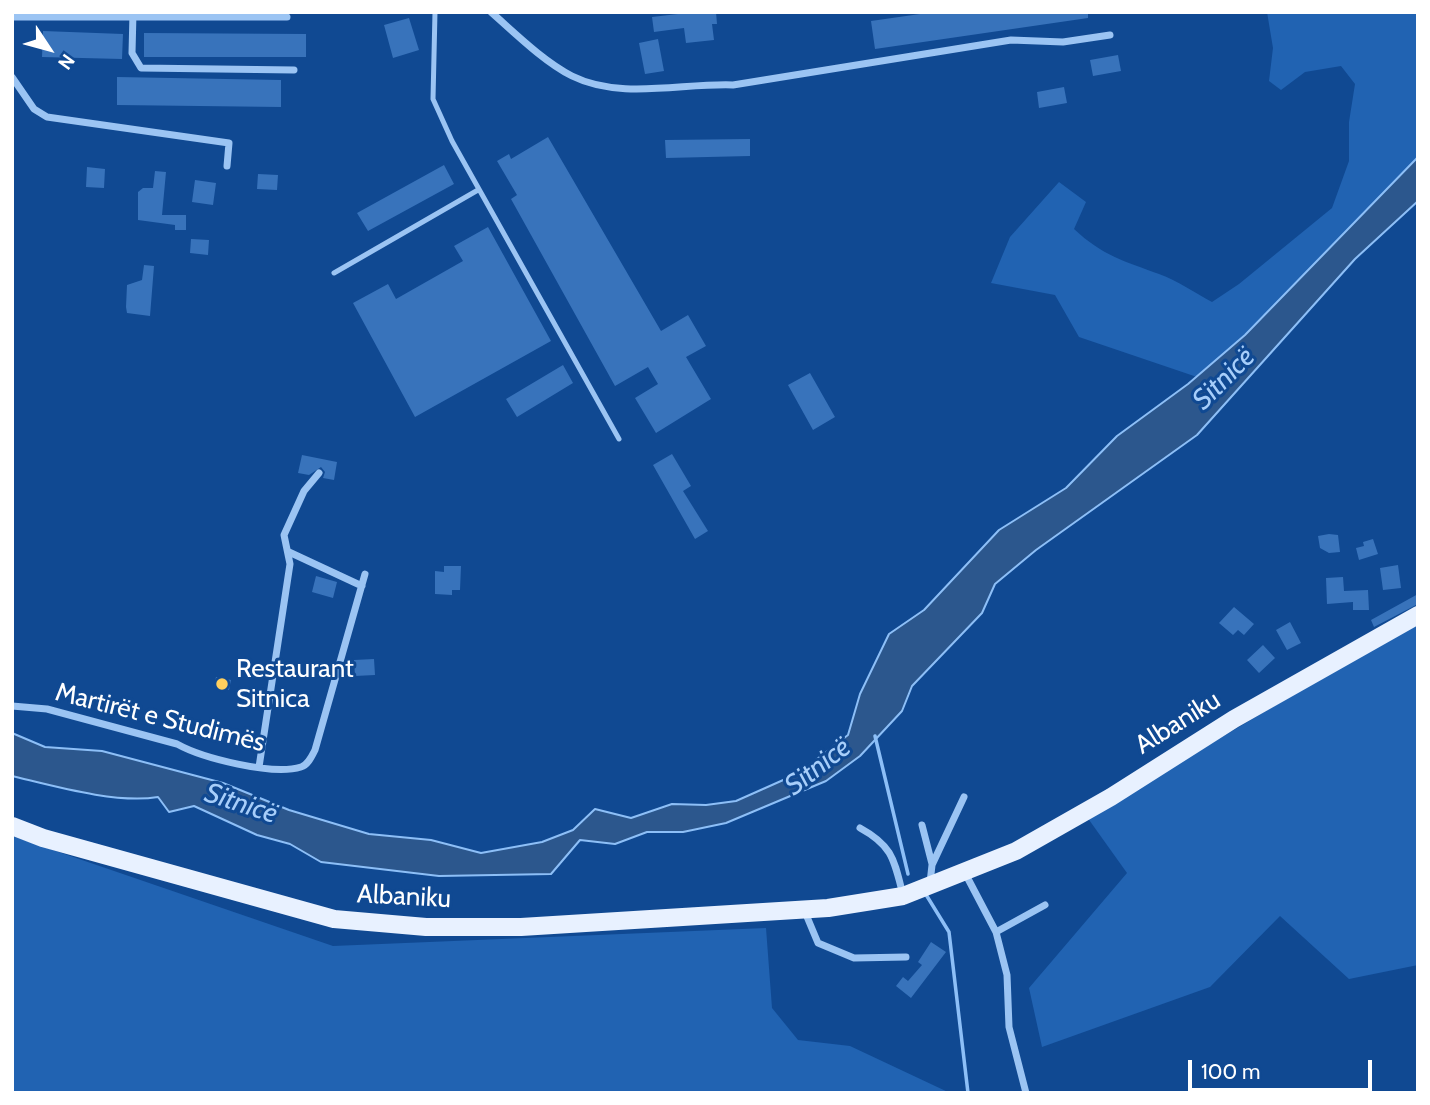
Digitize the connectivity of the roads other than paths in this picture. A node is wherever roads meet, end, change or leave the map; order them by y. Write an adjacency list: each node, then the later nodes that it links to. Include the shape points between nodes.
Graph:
1 (435, 12): 10 (lane, via 433,99)
2 (491, 12): 6 (street, via 570,75 642,89 733,85 1011,40 1063,42)
3 (133, 15): 4 (street); 5 (street); 7 (street, via 132,53 141,68)
4 (12, 17)
5 (287, 17)
6 (1110, 35)
7 (294, 70)
8 (12, 77): 9 (street, via 34,109 47,117 229,143)
9 (227, 166)
10 (478, 190): 11 (lane); 12 (lane)
11 (334, 273)
12 (619, 439)
13 (319, 473): 14 (street, via 290,517 284,536)
14 (289, 552): 16 (street); 19 (street, via 277,668)
15 (365, 574): 16 (street, Martirët e Studimës)
16 (362, 586): 19 (street, Martirët e Studimës, via 309,762 301,767)
17 (1418, 615): 25 (main road, Albaniku, via 1234,719 1111,797 1016,851)
18 (12, 706): 19 (street, Martirët e Studimës, via 47,709 177,744 193,753)
19 (259, 767)
20 (964, 797): 24 (street)
21 (922, 825): 24 (street)
22 (12, 826): 29 (main road, Albaniku, via 334,919 426,927 521,927)
23 (860, 828): 27 (street, via 892,852)
24 (932, 865): 26 (street)
25 (965, 873): 26 (main road, Albaniku); 30 (street)
26 (929, 887): 27 (main road, Albaniku)
27 (903, 895): 29 (main road, Albaniku)
28 (1045, 905): 30 (street)
29 (805, 911): 31 (street, via 818,943 853,958)
30 (996, 932): 32 (street, via 1007,975 1009,1027)
31 (906, 957)
32 (1026, 1093)

